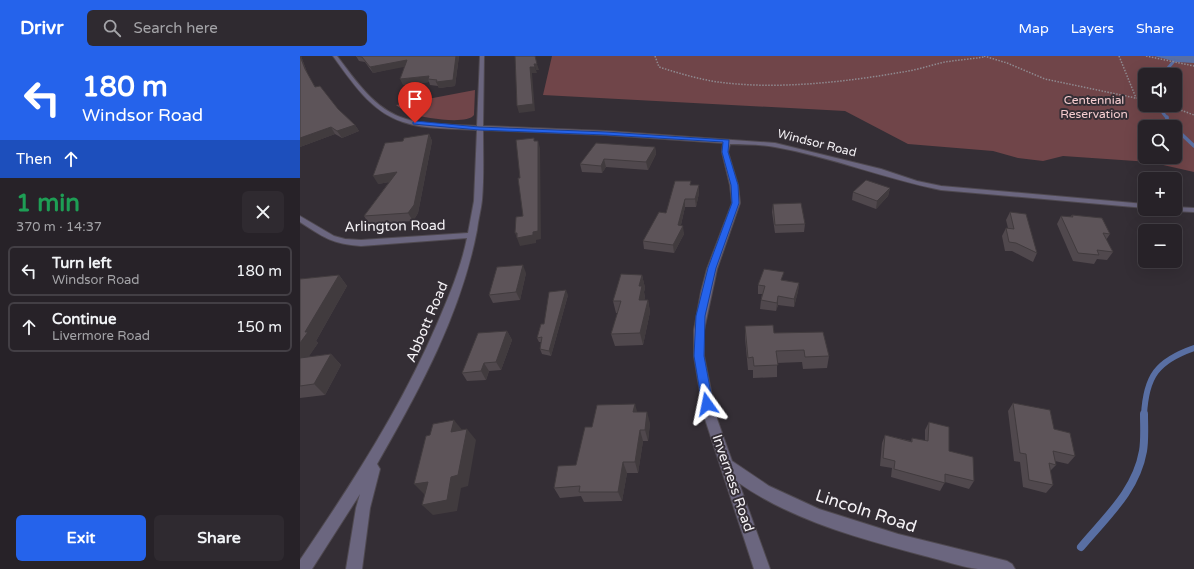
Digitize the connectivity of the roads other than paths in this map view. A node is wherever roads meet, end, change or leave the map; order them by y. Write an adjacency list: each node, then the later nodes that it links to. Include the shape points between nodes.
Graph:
1 (335, 56): 3 (street, Windsor Road, via 363,93 392,116 424,124)
2 (482, 56): 3 (street, Abbott Road)
3 (479, 128): 4 (street, Windsor Road); 9 (street, Abbott Road, via 478,190)
4 (727, 141): 5 (street, Windsor Road, via 784,146 941,188); 11 (street, Inverness Road, via 725,152 736,203 709,280 701,316 699,344 704,391)
5 (1138, 205)
6 (1182, 209): 7 (street)
7 (1194, 210)
8 (300, 218): 9 (street, Arlington Road, via 337,241 352,243)
9 (472, 235): 10 (street, Abbott Road, via 456,291 431,351 408,399)
10 (382, 444): 12 (street, Abbott Road, via 348,502); 13 (street, via 367,490)
11 (725, 463): 14 (street, Inverness Road); 15 (street, Lincoln Road, via 757,487 795,507 846,526 910,545)
12 (302, 569)
13 (354, 569)
14 (762, 569)
15 (1007, 569)

